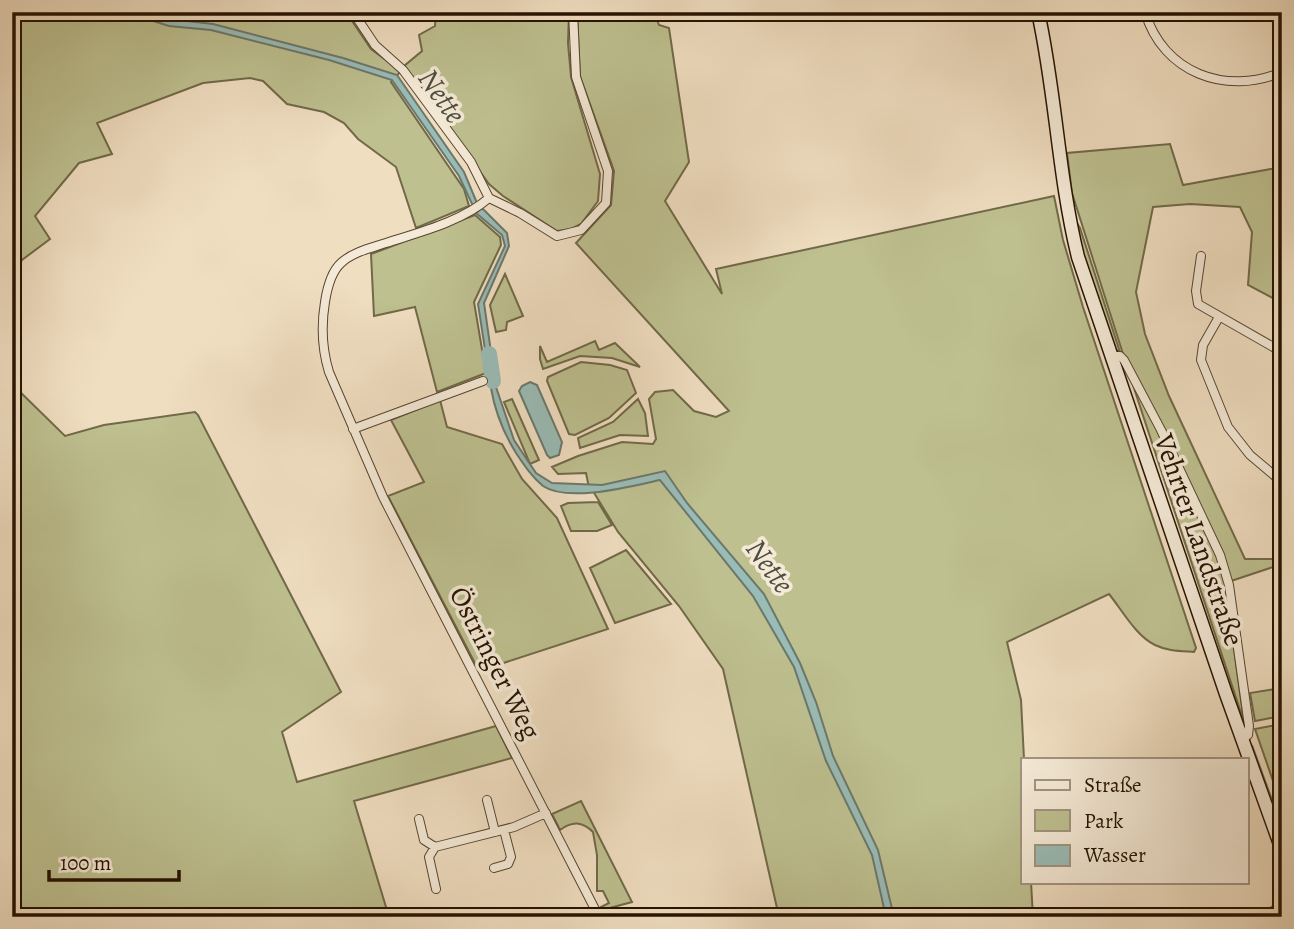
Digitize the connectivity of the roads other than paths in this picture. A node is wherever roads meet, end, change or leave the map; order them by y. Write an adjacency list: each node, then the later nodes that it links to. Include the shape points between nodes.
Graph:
1 (353, 12): 6 (street, via 471,162)
2 (573, 12): 6 (street, via 576,77 608,172 606,203 581,230 557,236 520,213)
3 (1038, 12): 10 (main road, Vehrter Landstraße, via 1066,209)
4 (1145, 12): 5 (street, via 1163,48 1201,75 1235,83)
5 (1282, 72)
6 (486, 200): 12 (street, Östringer Weg, via 431,228 362,251 336,269 323,315 324,357)
7 (1200, 256): 8 (street, via 1199,304)
8 (1219, 317): 9 (street); 13 (street, via 1203,345 1201,360 1228,427 1250,455)
9 (1282, 352)
10 (1110, 356): 14 (main road, Vehrter Landstraße); 14 (street, Vehrter Landstraße, via 1124,360 1220,555 1229,585 1249,726)
11 (483, 381): 12 (street)
12 (353, 429): 16 (street, Östringer Weg, via 383,497)
13 (1282, 482)
14 (1242, 740): 20 (main road, Vehrter Landstraße)
15 (488, 800): 18 (street)
16 (546, 813): 18 (street); 23 (street, Östringer Weg)
17 (419, 820): 19 (street, via 424,840)
18 (500, 831): 19 (street); 21 (street, via 511,857 508,864)
19 (436, 848): 22 (street, via 429,858)
20 (1282, 850)
21 (494, 868)
22 (436, 889)
23 (599, 917)

